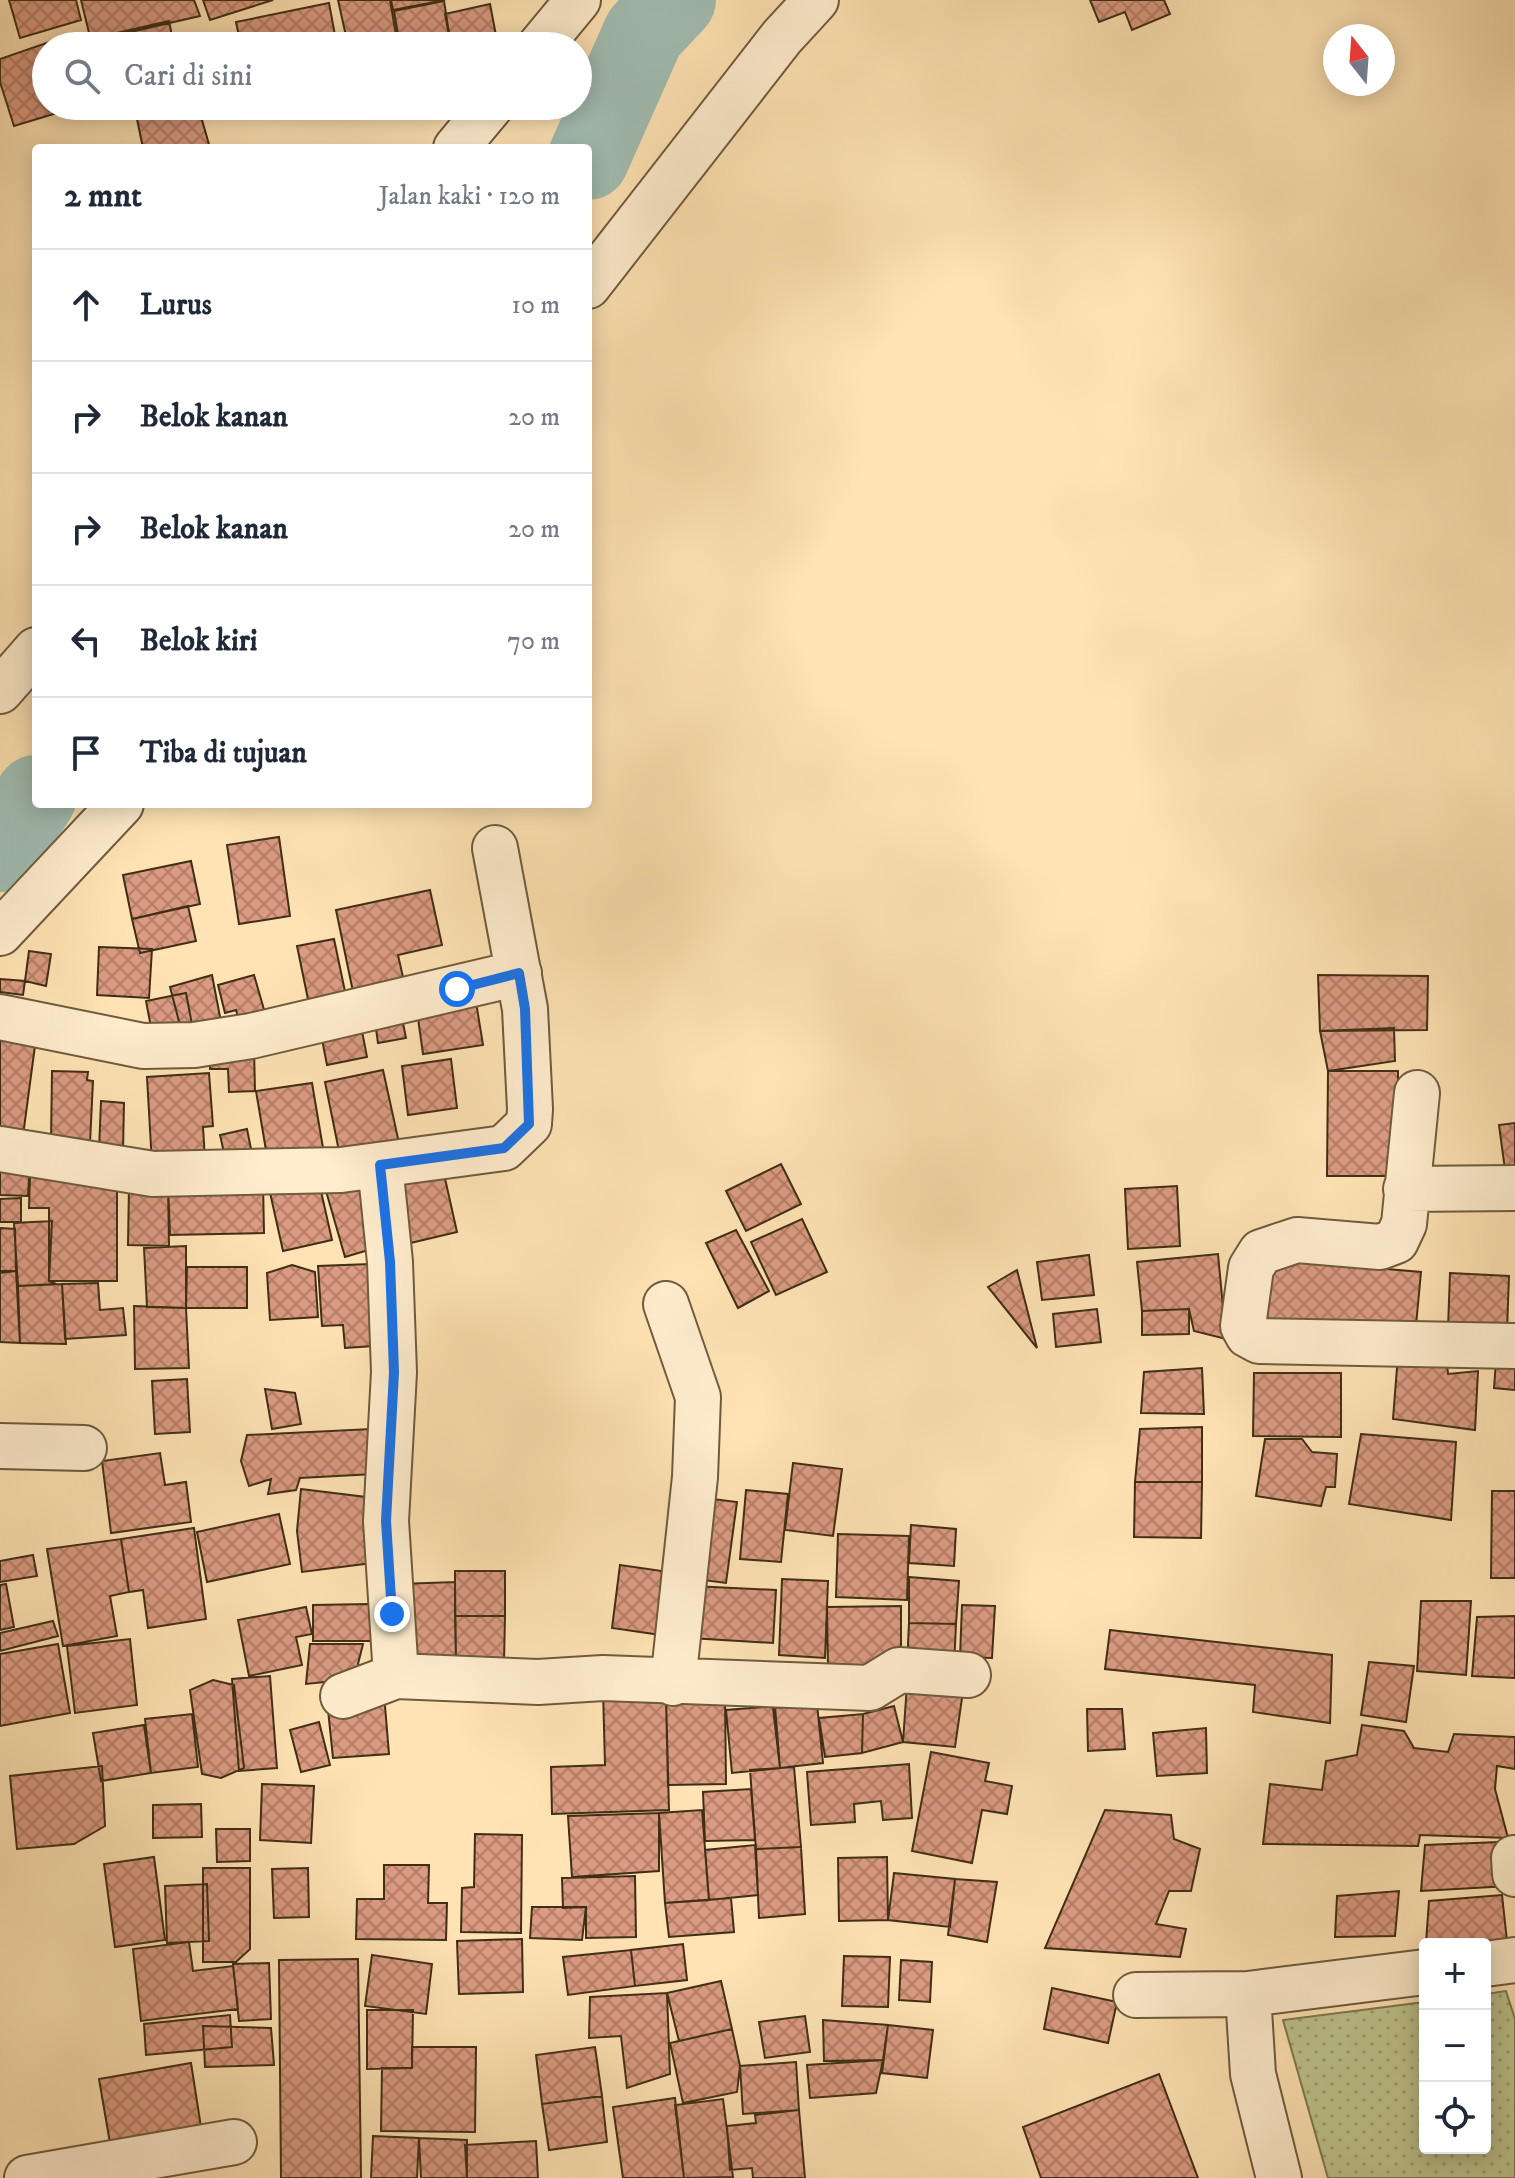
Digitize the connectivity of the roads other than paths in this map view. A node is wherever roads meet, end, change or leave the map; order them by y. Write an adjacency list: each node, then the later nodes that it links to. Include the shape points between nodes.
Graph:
1 (578, 0): 3 (street)
2 (816, 0): 6 (street)
3 (552, 32)
4 (479, 120): 5 (street)
5 (459, 144)
6 (592, 281)
7 (32, 655): 8 (street)
8 (0, 691)
9 (117, 808): 11 (street)
10 (495, 848): 12 (street)
11 (0, 933)
12 (519, 973): 13 (street, via 194,1045 143,1046); 16 (street, via 529,1124 504,1148)
13 (0, 1017)
14 (1417, 1093): 18 (street)
15 (0, 1149): 16 (street, via 153,1174)
16 (380, 1165): 24 (street, via 393,1357 386,1521)
17 (1515, 1188): 18 (street)
18 (1406, 1189): 20 (street, via 1404,1224 1396,1241 1380,1247 1297,1240 1261,1252 1251,1268 1243,1326 1248,1335 1259,1341)
19 (666, 1304): 25 (street, via 698,1397)
20 (1515, 1346)
21 (0, 1446): 22 (street)
22 (84, 1448)
23 (968, 1675): 25 (street, via 899,1670 870,1688)
24 (396, 1676): 25 (street); 26 (street)
25 (673, 1683)
26 (343, 1696)
27 (1514, 1858): 28 (street)
28 (1515, 1874)
29 (1515, 1960): 30 (street)
30 (1491, 1963)
31 (1419, 1973): 32 (street)
32 (1248, 1994): 33 (street); 36 (street, via 1253,2074)
33 (1136, 1995)
34 (234, 2142): 35 (street)
35 (27, 2178)
36 (1279, 2178)

